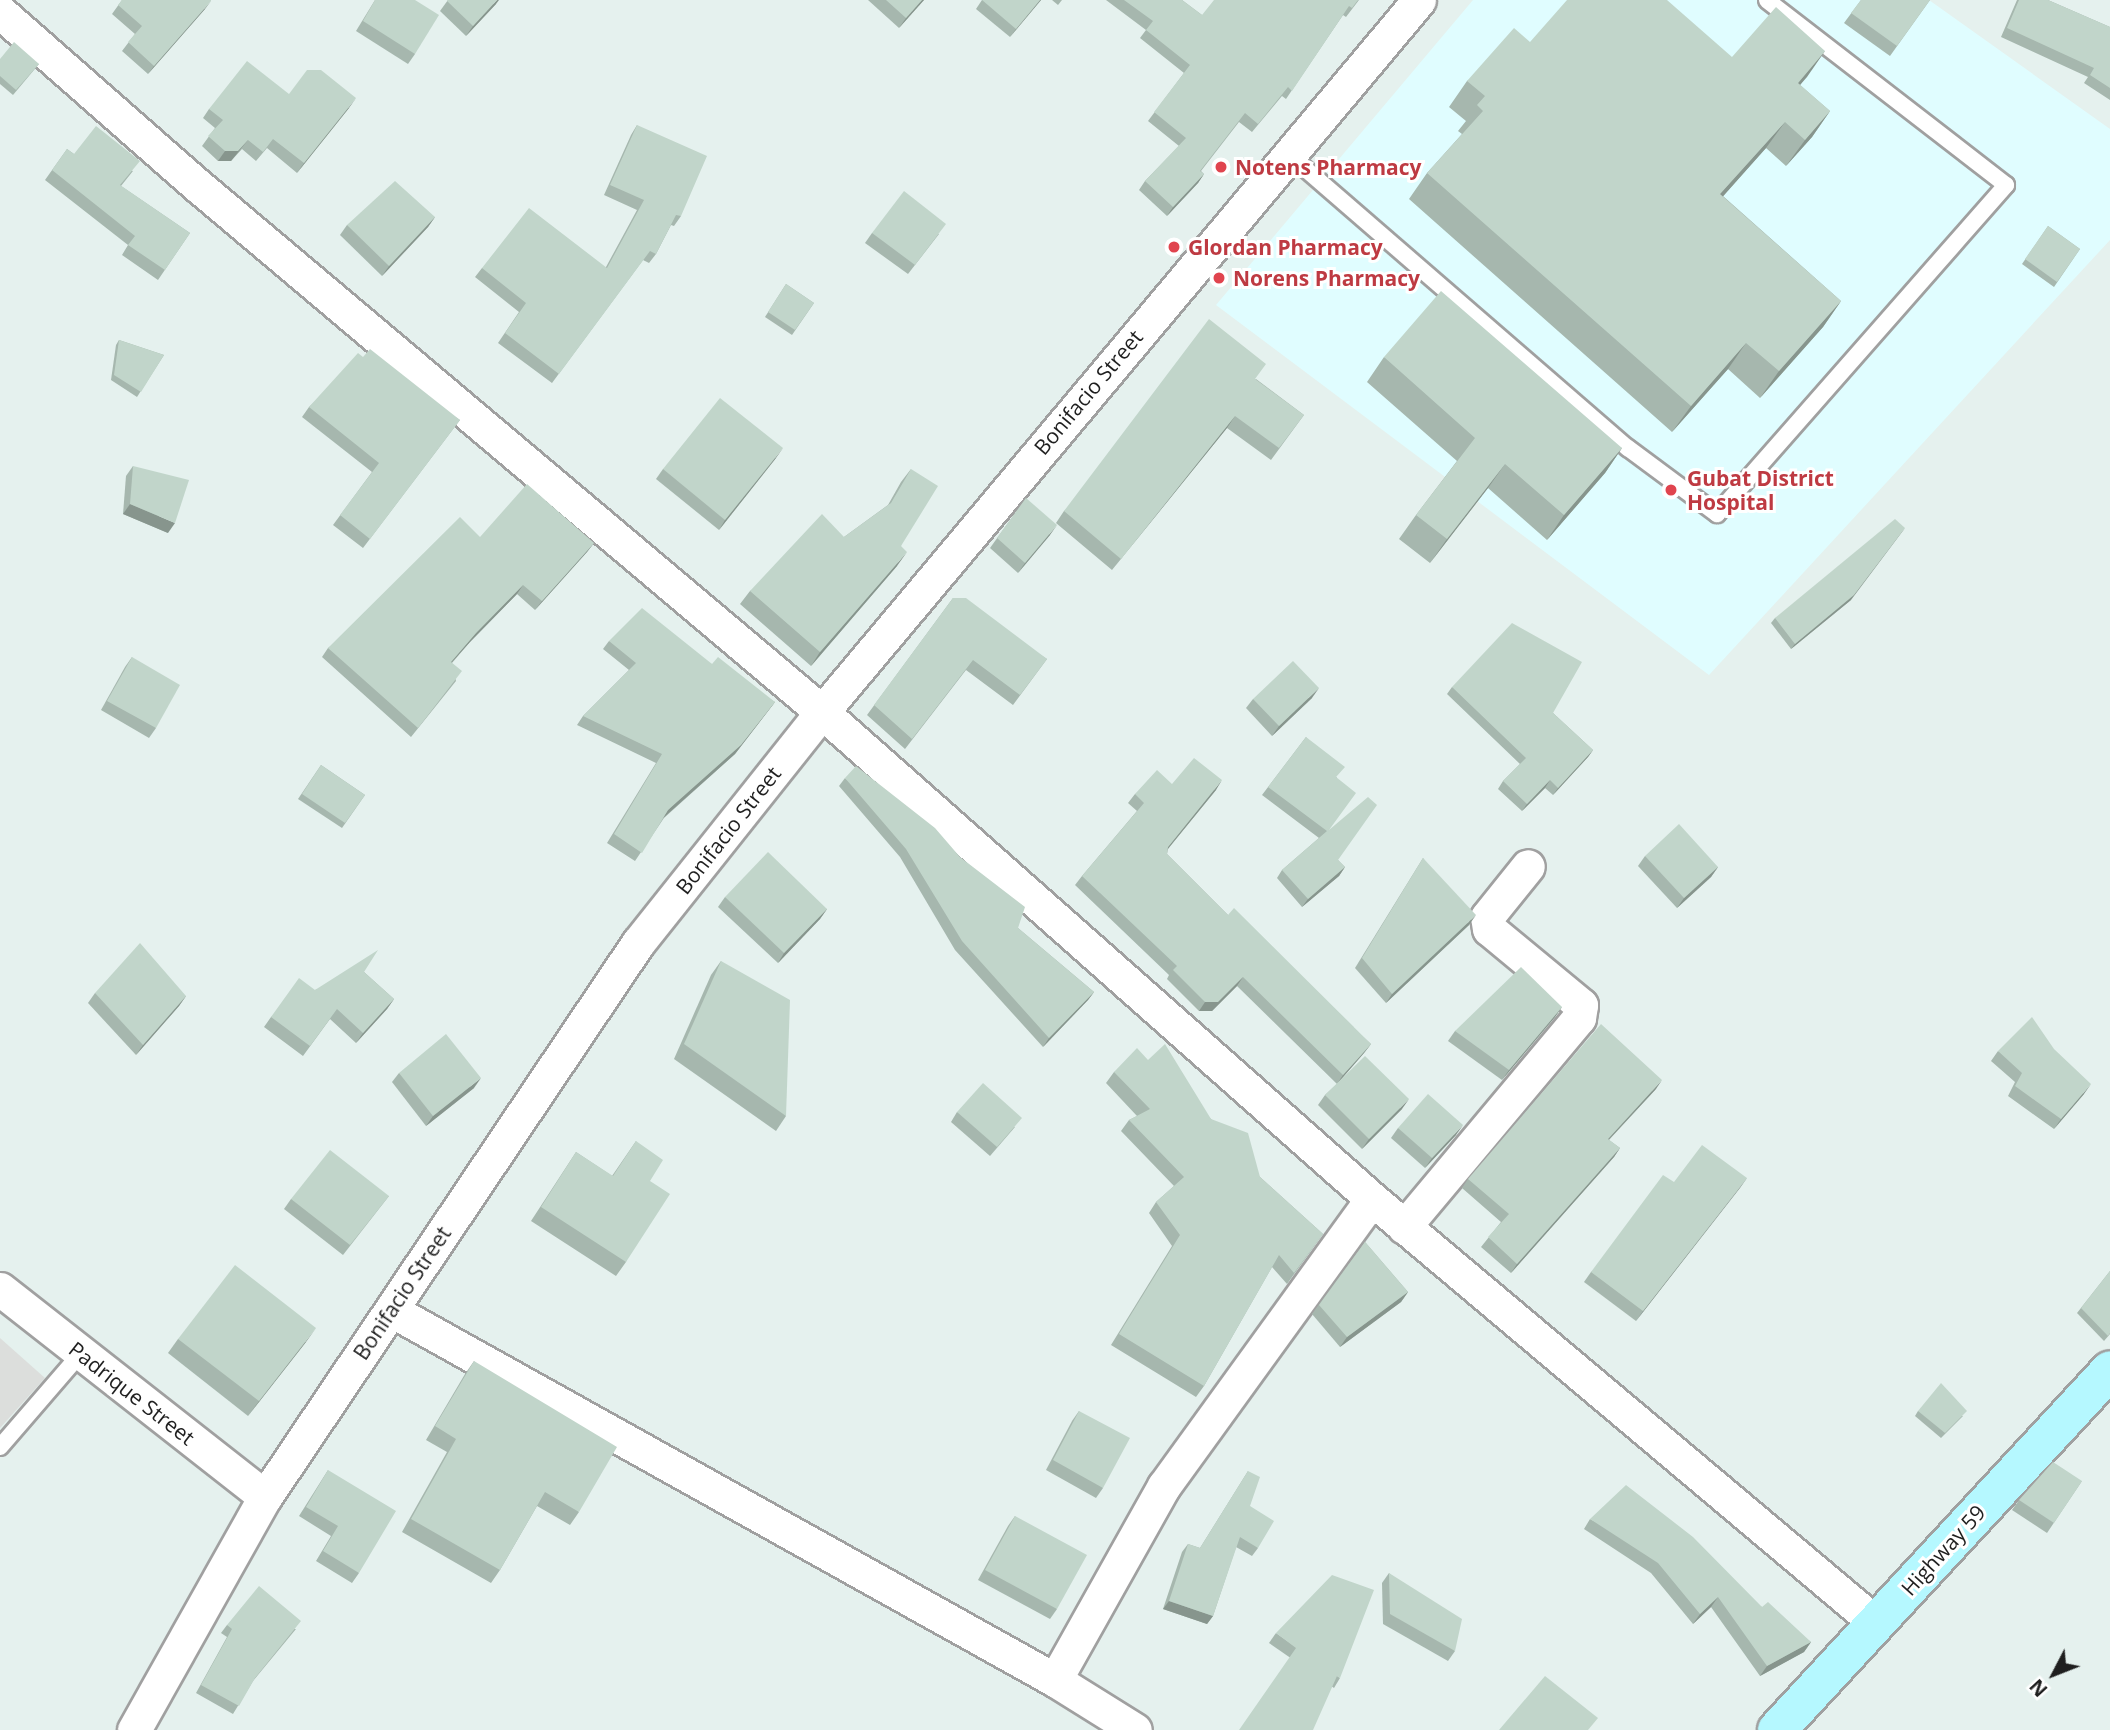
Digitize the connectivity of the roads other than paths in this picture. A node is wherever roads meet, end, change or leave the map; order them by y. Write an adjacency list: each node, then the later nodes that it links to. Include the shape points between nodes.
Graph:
1 (1419, 0): 4 (street, Bonifacio Street)
2 (1767, 0): 4 (lane, via 2006,185 1717,514 1628,448)
3 (0, 12): 5 (street, via 197,185)
4 (1287, 153): 5 (street, Bonifacio Street)
5 (822, 712): 7 (street); 10 (street, Bonifacio Street, via 638,943)
6 (1528, 866): 8 (street, via 1487,917 1489,929 1581,1005 1579,1018)
7 (1372, 1199): 8 (street); 16 (street, via 1164,1486)
8 (1404, 1227): 15 (street)
9 (0, 1289): 11 (street, Padrique Street)
10 (391, 1310): 14 (street, Bonifacio Street); 16 (street)
11 (81, 1353): 13 (lane); 14 (street, Padrique Street)
12 (2110, 1371): 15 (street, Highway 59)
13 (0, 1447)
14 (265, 1497): 17 (street, Bonifacio Street)
15 (1877, 1624): 19 (street, Highway 59)
16 (1055, 1680): 18 (street)
17 (134, 1730)
18 (1135, 1730)
19 (1777, 1730)

